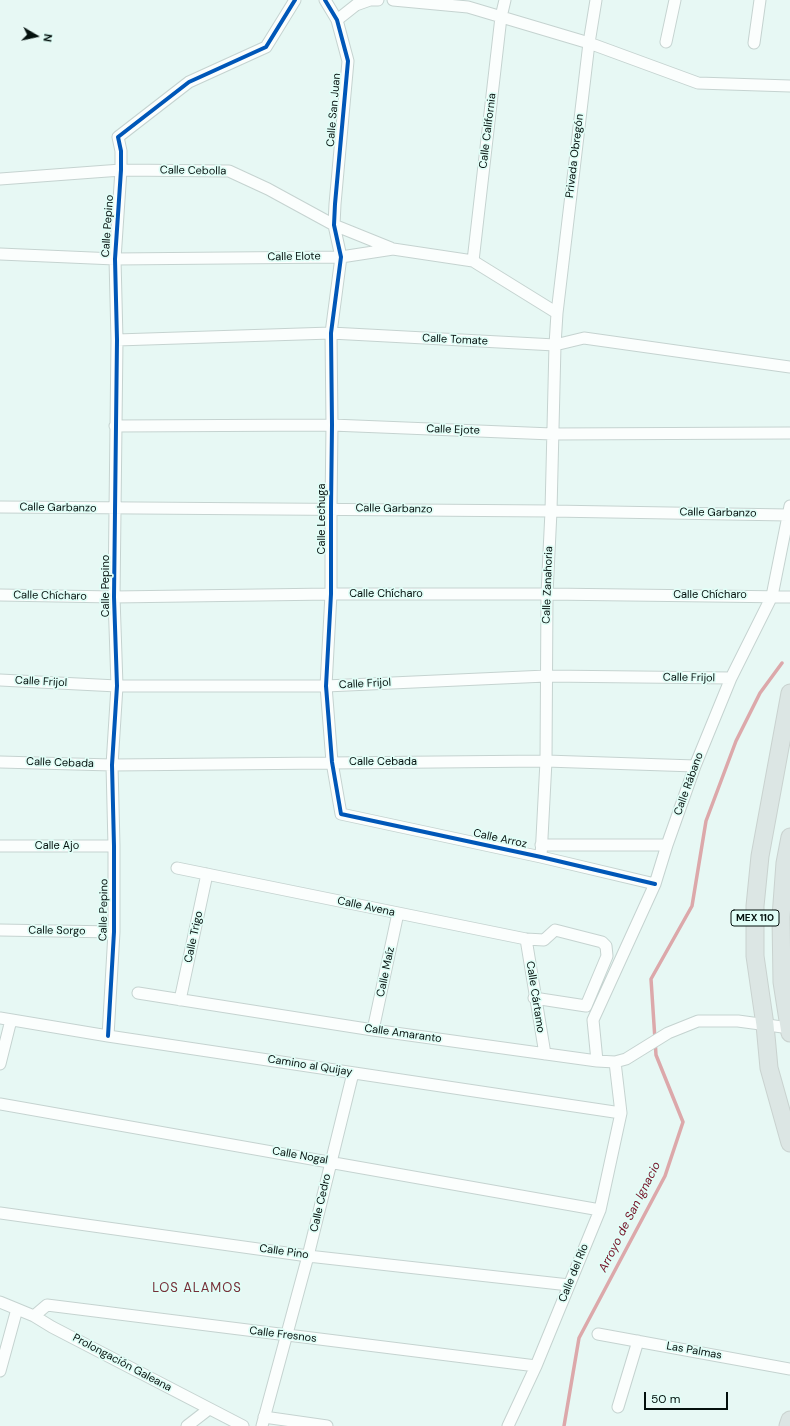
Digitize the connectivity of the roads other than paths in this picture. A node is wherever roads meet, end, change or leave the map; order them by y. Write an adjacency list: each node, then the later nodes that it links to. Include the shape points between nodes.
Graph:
1 (295, 0): 16 (street, Calle Pepino, via 266,47 189,82 118,137)
2 (326, 0): 11 (street, Calle San Juan)
3 (378, 0): 11 (street, via 356,5)
4 (393, 0): 9 (street)
5 (505, 0): 10 (street, Calle California)
6 (596, 0): 13 (street, Privada Obregón)
7 (675, 0): 12 (street)
8 (760, 0): 14 (street)
9 (442, 2): 10 (street)
10 (502, 17): 13 (street); 23 (street, Calle California)
11 (337, 20): 18 (street, Calle San Juan, via 348,61)
12 (666, 42)
13 (589, 43): 15 (street, via 698,83); 24 (street, Privada Obregón)
14 (754, 43)
15 (790, 86)
16 (121, 170): 17 (street, Calle Cebolla); 18 (street, Calle Cebolla, via 229,171); 22 (street, Calle Pepino)
17 (0, 179)
18 (334, 225): 19 (street, Calle Cebolla); 21 (street, Calle Lechuga)
19 (393, 248): 21 (street, Calle Elote); 23 (street, Calle Elote)
20 (0, 254): 22 (street, Calle Elote)
21 (341, 257): 22 (street, Calle Elote); 25 (street, Calle Lechuga)
22 (115, 260): 26 (street, Calle Pepino)
23 (473, 261): 24 (street, Calle Elote)
24 (557, 312): 27 (street, Calle Zanahoria)
25 (331, 333): 26 (street, Calle Tomate); 27 (street, Calle Tomate); 29 (street, Calle Lechuga)
26 (117, 340): 30 (street, Calle Pepino)
27 (555, 345): 28 (street, Calle Tomate, via 584,338); 32 (street, Calle Zanahoria)
28 (790, 367)
29 (332, 425): 30 (street, Calle Ejote); 32 (street, Calle Ejote); 35 (street, Calle Lechuga)
30 (115, 426): 34 (street, Calle Pepino)
31 (790, 433): 32 (street, Calle Ejote)
32 (552, 434): 36 (street, Calle Zanahoria)
33 (0, 507): 34 (street, Calle Garbanzo)
34 (115, 508): 35 (street, Calle Garbanzo); 43 (street, Calle Pepino)
35 (330, 508): 36 (street, Calle Garbanzo); 38 (street, Calle Lechuga)
36 (551, 511): 37 (street, Calle Garbanzo); 39 (street, Calle Zanahoria)
37 (789, 512): 41 (street, Calle Rábano)
38 (331, 594): 39 (street, Calle Chícharo); 43 (street, Calle Chícharo); 48 (street, Calle Lechuga)
39 (547, 594): 41 (street, Calle Chícharo); 44 (street, Calle Zanahoria)
40 (0, 595): 43 (street, Calle Chícharo)
41 (772, 596): 42 (street, Calle Chícharo); 45 (street, Calle Rábano)
42 (790, 596)
43 (114, 598): 47 (street, Calle Pepino)
44 (546, 676): 45 (street, Calle Frijol); 48 (street, Calle Frijol); 50 (street, Calle Zanahoria)
45 (731, 678): 54 (street, Calle Rábano)
46 (0, 680): 47 (street, Calle Frijol)
47 (117, 686): 48 (street, Calle Frijol); 53 (street, Calle Pepino)
48 (326, 686): 52 (street, Calle Lechuga)
49 (790, 693): 72 (main road, MEX 110, via 760,856 755,906 755,956)
50 (546, 761): 52 (street, Calle Cebada); 54 (street, Calle Cebada); 60 (street, Calle Zanahoria)
51 (0, 762): 53 (street, Calle Cebada)
52 (332, 762): 53 (street, Calle Cebada); 55 (street, Calle Lechuga)
53 (112, 765): 59 (street, Calle Pepino)
54 (695, 766): 57 (street, Calle Rábano)
55 (341, 814): 60 (street, Calle Arroz)
56 (790, 838): 74 (main road, MEX 110, via 785,863 781,917 782,982)
57 (667, 844): 60 (street, Calle Arroz); 63 (street, Calle Rábano)
58 (0, 846): 59 (street, Calle Ajo)
59 (114, 846): 66 (street, Calle Pepino)
60 (541, 851): 63 (street, Calle Arroz)
61 (177, 868): 62 (street, Calle Avena)
62 (207, 874): 64 (street, Calle Avena); 70 (street, Calle Trigo)
63 (655, 884): 78 (street, Calle Rábano, via 593,1020)
64 (398, 913): 67 (street, Calle Avena); 73 (street, Calle Maíz)
65 (0, 930): 66 (street, Calle Sorgo)
66 (114, 932): 75 (street, Calle Pepino)
67 (526, 939): 69 (street, Calle Cártamo); 69 (street, Calle Avena, via 544,940 555,930 602,942 606,946 608,956 586,1006)
68 (138, 993): 70 (street, Calle Amaranto)
69 (534, 998): 76 (street, Calle Cártamo)
70 (180, 1000): 73 (street, Calle Amaranto)
71 (5, 1019): 75 (street, Camino al Quijay); 79 (street)
72 (765, 1025): 74 (street); 77 (street, via 698,1020 668,1033); 83 (main road, MEX 110, via 769,1068)
73 (373, 1030): 76 (street, Calle Amaranto)
74 (790, 1030)
75 (108, 1036): 80 (street, Camino al Quijay)
76 (544, 1054): 78 (street, Calle Amaranto)
77 (620, 1060): 78 (street, Calle Amaranto); 82 (street, Calle del Río)
78 (597, 1061)
79 (0, 1064)
80 (353, 1073): 82 (street, Camino al Quijay); 84 (street, Calle Cedro)
81 (0, 1104): 84 (street, Calle Nogal)
82 (621, 1113): 85 (street, Calle del Río)
83 (790, 1143)
84 (330, 1162): 85 (street, Calle Nogal); 87 (street, Calle Cedro)
85 (600, 1210): 88 (street, Calle del Río)
86 (0, 1213): 87 (street, Calle Pino)
87 (308, 1256): 88 (street, Calle Pino); 93 (street, Calle Cedro)
88 (569, 1285): 95 (street, Calle del Río)
89 (0, 1302): 90 (street, Prolongación Galeana)
90 (17, 1309): 91 (street, Prolongación Galeana); 97 (street)
91 (34, 1316): 93 (street, Calle Fresnos, via 47,1305); 99 (street, Prolongación Galeana)
92 (598, 1334): 94 (street, Las Palmas)
93 (286, 1336): 95 (street, Calle Fresnos); 101 (street, Calle Cedro)
94 (638, 1341): 96 (street, Las Palmas); 98 (street)
95 (536, 1366): 105 (street, Calle del Río)
96 (790, 1369)
97 (0, 1371)
98 (618, 1408)
99 (209, 1409): 102 (street); 103 (street, Prolongación Galeana)
100 (790, 1420): 106 (main road)
101 (263, 1422): 104 (street)
102 (187, 1426)
103 (243, 1426)
104 (327, 1426)
105 (508, 1426)
106 (788, 1426)

